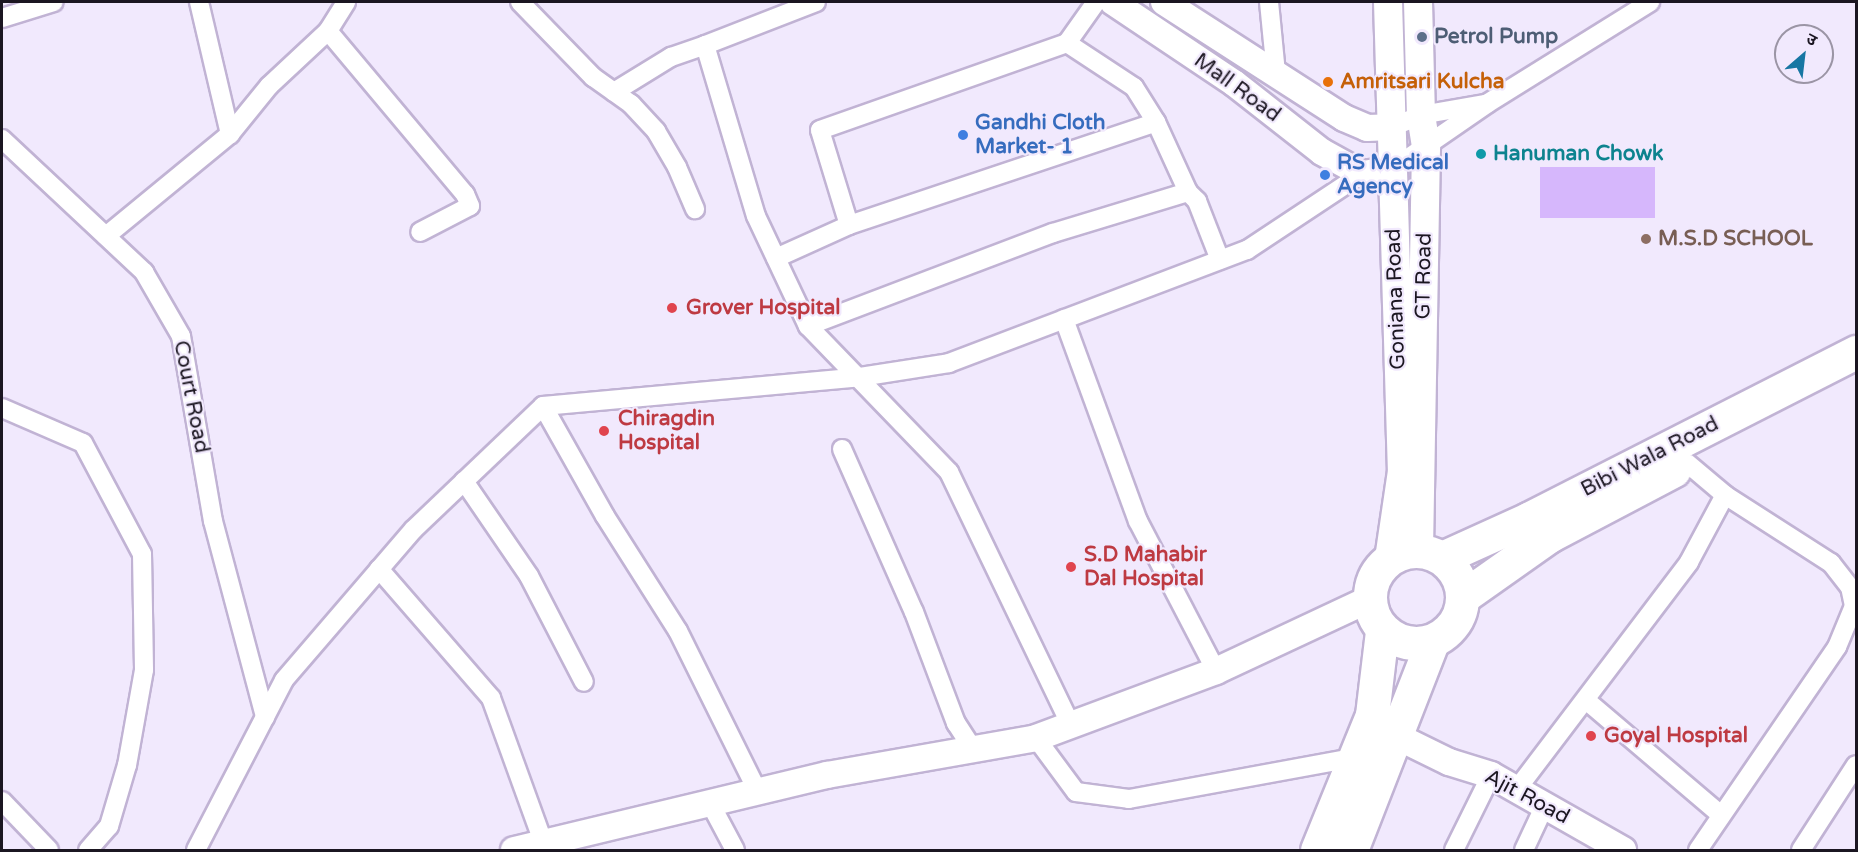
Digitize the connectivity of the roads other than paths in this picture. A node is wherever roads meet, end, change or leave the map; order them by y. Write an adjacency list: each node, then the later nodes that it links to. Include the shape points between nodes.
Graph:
1 (54, 2): 15 (street)
2 (199, 2): 25 (street)
3 (346, 2): 16 (street)
4 (520, 2): 20 (street, via 592,77)
5 (816, 2): 18 (street)
6 (1096, 2): 17 (street)
7 (1113, 2): 29 (street, Mall Road, via 1234,83 1322,152)
8 (1164, 2): 19 (street, Mall Road)
9 (1269, 2): 19 (street)
10 (1388, 2): 24 (main road, Goniana Road)
11 (1418, 2): 22 (main road, GT Road)
12 (1650, 2): 14 (street)
13 (1660, 2): 14 (street)
14 (1632, 12): 21 (street)
15 (2, 18)
16 (328, 31): 25 (street, via 269,86); 33 (street, via 465,194 470,206)
17 (1067, 44): 23 (street, via 1134,87); 32 (street, via 820,130)
18 (705, 45): 20 (street, via 671,57); 35 (street, via 756,216)
19 (1276, 73): 24 (street, Mall Road, via 1344,118 1367,128)
20 (614, 92): 31 (street, via 656,131)
21 (1488, 103): 22 (street); 27 (street)
22 (1421, 115): 24 (street); 27 (main road, GT Road)
23 (1156, 122): 30 (street); 32 (street)
24 (1392, 127): 28 (main road, Goniana Road)
25 (230, 134): 34 (street)
26 (2, 139): 34 (street, Court Road)
27 (1426, 148): 28 (street); 48 (main road, GT Road)
28 (1391, 170): 29 (street); 48 (main road, Goniana Road, via 1402,471)
29 (1362, 174): 36 (street, via 1247,250)
30 (1188, 192): 36 (street, via 1197,201); 38 (street, via 1053,233)
31 (695, 209)
32 (849, 225): 35 (street)
33 (420, 232)
34 (106, 236): 57 (street, Court Road, via 144,272 181,336 213,521)
35 (776, 258): 38 (street)
36 (1220, 261): 37 (street)
37 (1064, 319): 41 (street, via 949,363); 54 (street, via 1138,521)
38 (808, 326): 41 (street)
39 (1857, 352): 48 (highway, Bibi Wala Road, via 1530,518)
40 (1857, 374): 45 (highway)
41 (860, 377): 42 (street); 58 (street, via 950,472)
42 (543, 406): 46 (street); 66 (street, via 605,516 678,631)
43 (2, 408): 73 (street, via 83,443 142,554 144,670 127,765 109,826)
44 (842, 450): 61 (street, via 914,612 956,723)
45 (1687, 463): 47 (street); 50 (highway, via 1549,536)
46 (464, 481): 49 (street); 55 (street, via 529,576)
47 (1725, 495): 56 (street, via 1689,562); 70 (street, via 1830,563 1850,587 1854,606 1838,647)
48 (1417, 556): 50 (highway, via 1461,581); 51 (highway, via 1378,570)
49 (379, 569): 57 (street, via 284,680); 71 (street, via 491,698)
50 (1464, 596): 53 (highway, via 1455,624)
51 (1370, 599): 52 (highway); 54 (street)
52 (1382, 631): 53 (highway, via 1404,642); 62 (highway, via 1372,715)
53 (1432, 642): 59 (highway)
54 (1216, 670): 58 (street)
55 (584, 682)
56 (1587, 701): 65 (street); 70 (street)
57 (265, 717): 74 (street)
58 (1071, 726): 60 (street)
59 (1396, 736): 64 (street, Ajit Road, via 1449,762); 78 (highway)
60 (1036, 738): 61 (street); 62 (street, via 1076,792 1129,800)
61 (973, 749): 66 (street)
62 (1353, 758): 77 (highway)
63 (1857, 765): 83 (street)
64 (1491, 775): 65 (street, Ajit Road); 79 (street)
65 (1517, 789): 69 (street, Ajit Road)
66 (758, 792): 68 (street)
67 (2, 801): 72 (street)
68 (711, 803): 71 (street); 76 (street)
69 (1545, 805): 80 (street); 81 (street, Ajit Road)
70 (1720, 814): 82 (street)
71 (545, 846): 75 (street)
72 (49, 850)
73 (88, 850)
74 (195, 850)
75 (514, 850)
76 (735, 850)
77 (1317, 850)
78 (1351, 850)
79 (1454, 850)
80 (1524, 850)
81 (1623, 850)
82 (1698, 850)
83 (1801, 850)

